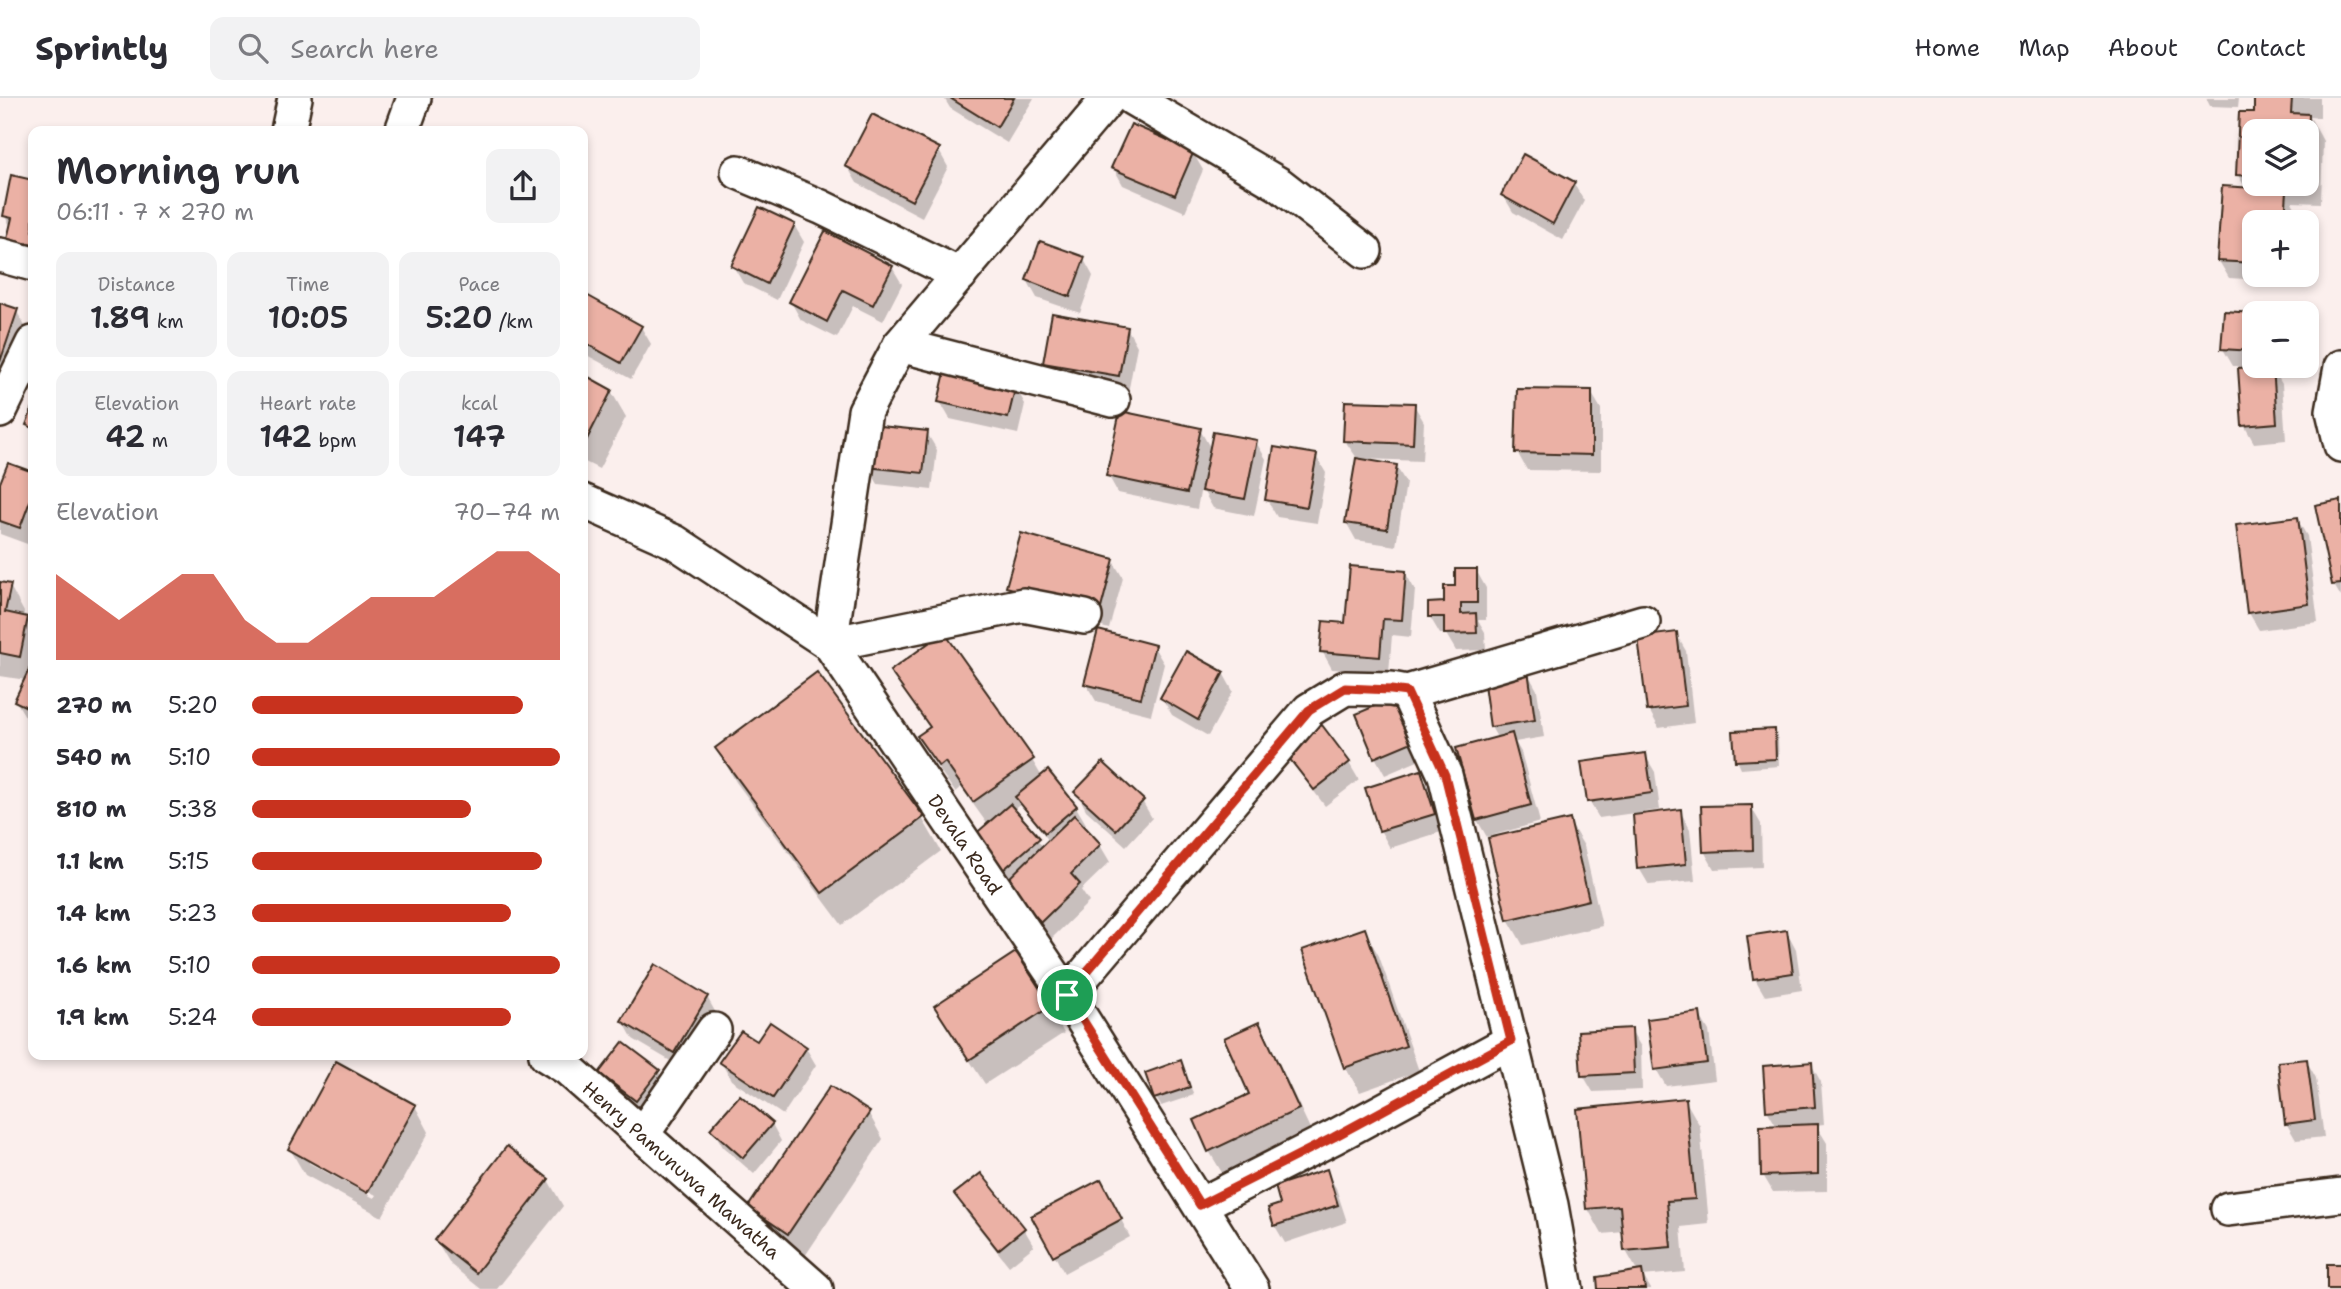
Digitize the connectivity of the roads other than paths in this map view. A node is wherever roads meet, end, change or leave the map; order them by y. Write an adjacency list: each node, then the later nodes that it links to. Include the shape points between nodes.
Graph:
1 (295, 98): 4 (street)
2 (414, 98): 5 (street)
3 (1109, 100): 7 (street, via 1280,185); 10 (street)
4 (289, 126)
5 (404, 126)
6 (738, 172): 10 (street)
7 (1366, 251)
8 (0, 255): 9 (street)
9 (28, 263)
10 (960, 275): 11 (street)
11 (900, 345): 14 (street); 20 (street, via 865,411)
12 (28, 353): 15 (street)
13 (2341, 367): 16 (street, via 2333,411)
14 (1113, 400)
15 (0, 411)
16 (2341, 445)
17 (588, 503): 20 (street, Devala Road, via 675,542)
18 (1085, 617): 20 (street, via 1023,605)
19 (1643, 622): 21 (street)
20 (830, 644): 22 (street, Devala Road)
21 (1407, 692): 22 (street, via 1345,688 1309,710); 24 (street, via 1445,775)
22 (1067, 995): 28 (street, Devala Road)
23 (714, 1030): 26 (street)
24 (1511, 1041): 28 (street); 32 (street, via 1551,1205)
25 (554, 1060): 26 (street, Henry Pamunuwa Mawatha)
26 (642, 1135): 30 (street, Henry Pamunuwa Mawatha)
27 (2341, 1195): 29 (street)
28 (1200, 1205): 31 (street, Devala Road)
29 (2228, 1209)
30 (816, 1289)
31 (1252, 1289)
32 (1566, 1289)

